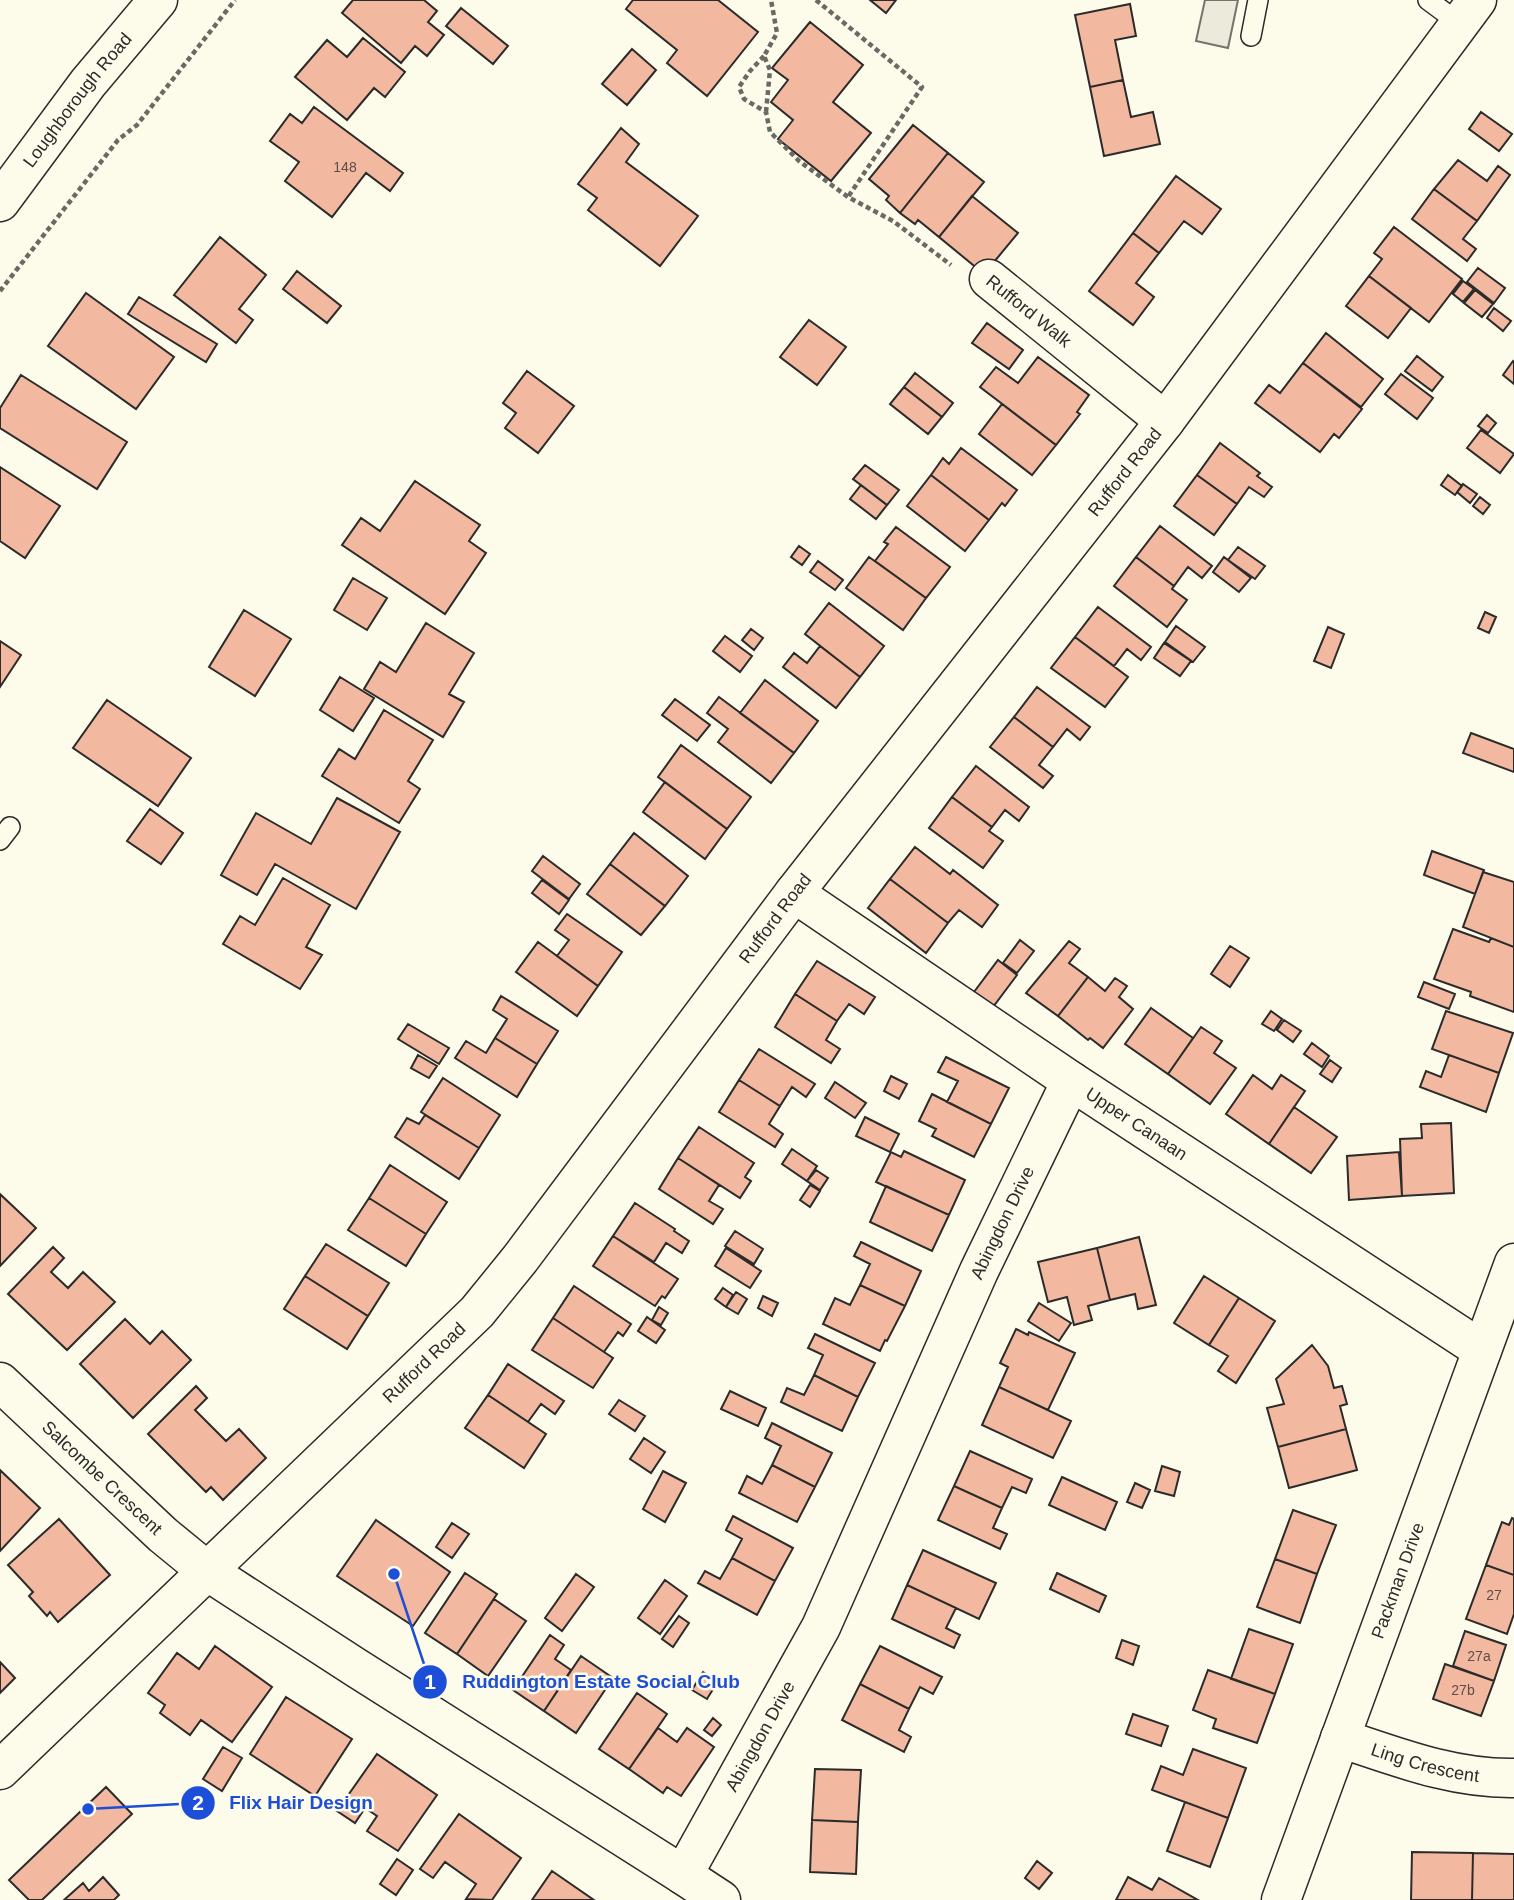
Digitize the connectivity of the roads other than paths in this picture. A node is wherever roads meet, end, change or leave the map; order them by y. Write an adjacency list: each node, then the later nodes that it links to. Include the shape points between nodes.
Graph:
1 (158, 0): 6 (street, Loughborough Road, via 88,83)
2 (1258, 0): 5 (lane)
3 (1428, 0): 4 (lane)
4 (1468, 11): 8 (street, Rufford Road)
5 (1251, 36)
6 (0, 202)
7 (989, 279): 8 (street, Rufford Walk)
8 (1165, 421): 9 (street, Rufford Road)
9 (794, 893): 10 (street, Upper Canaan); 14 (street, Rufford Road, via 477,1312)
10 (1071, 1081): 12 (street, Upper Canaan); 18 (street, Abingdon Drive, via 979,1271 821,1627)
11 (1514, 1263): 12 (street, Packman Drive)
12 (1482, 1350): 15 (street, Packman Drive)
13 (0, 1382): 14 (street, Salcombe Crescent)
14 (207, 1571): 16 (street, Rufford Road); 18 (street)
15 (1340, 1738): 17 (street, Ling Crescent, via 1444,1771); 20 (street, Packman Drive)
16 (0, 1770)
17 (1514, 1778)
18 (683, 1875): 19 (street)
19 (721, 1900)
20 (1281, 1900)

